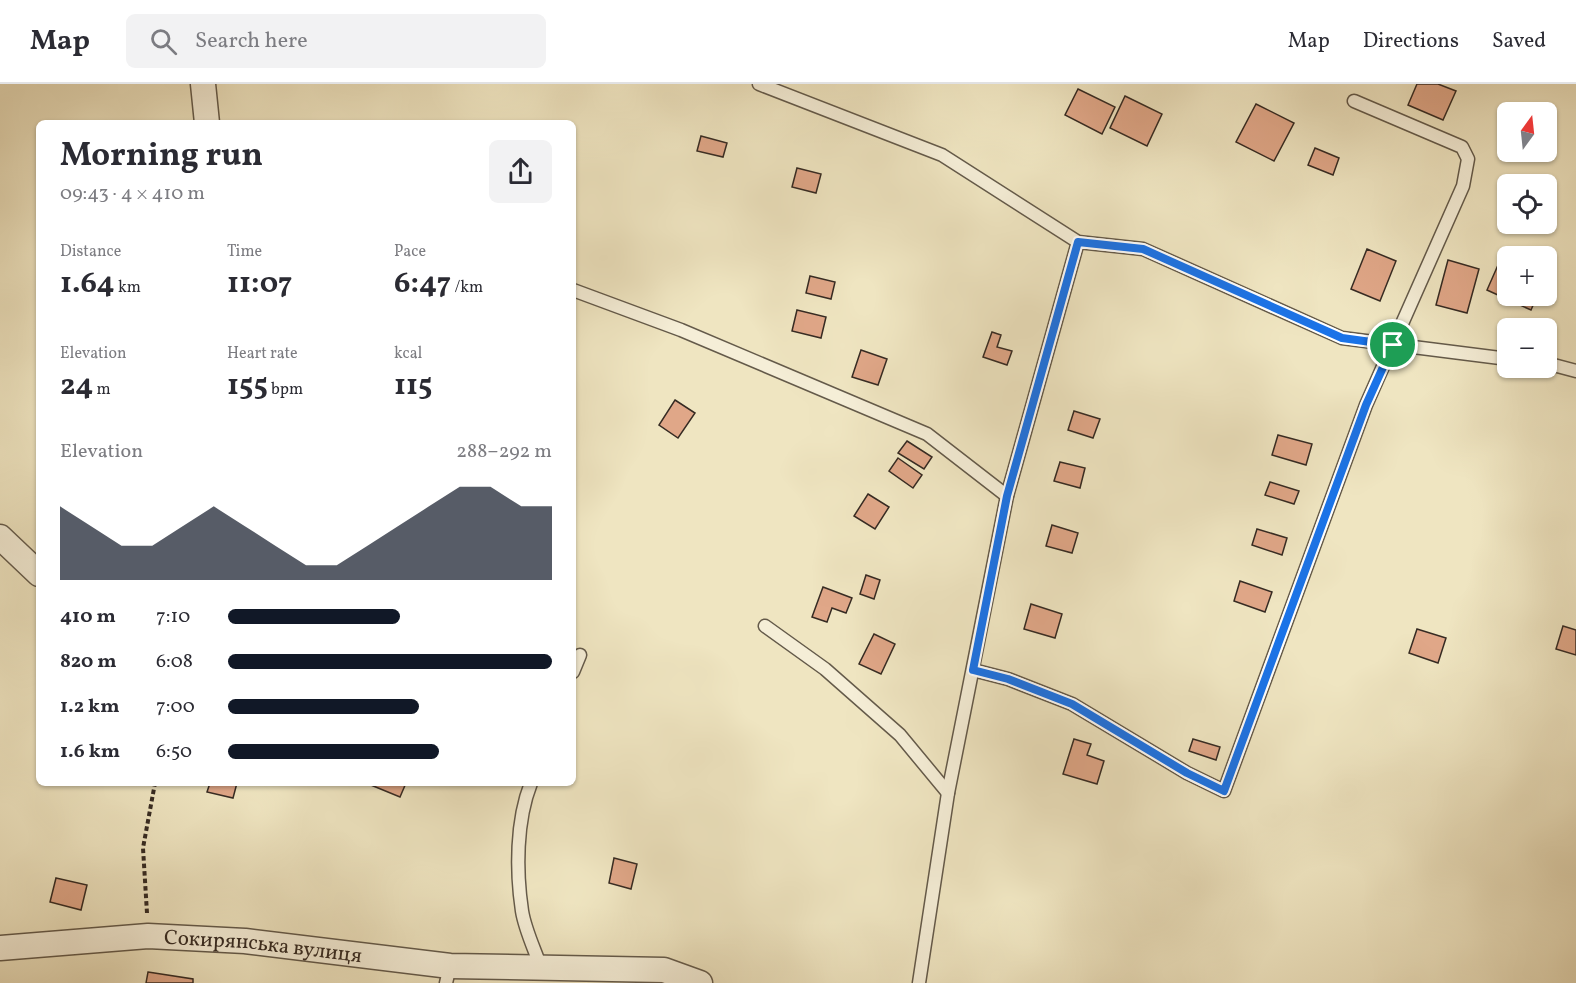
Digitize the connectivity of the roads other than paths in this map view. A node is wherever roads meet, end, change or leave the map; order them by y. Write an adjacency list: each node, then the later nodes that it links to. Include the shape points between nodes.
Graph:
1 (202, 84): 4 (street)
2 (759, 84): 5 (lane, via 942,154)
3 (1354, 101): 7 (lane, via 1462,147 1468,159 1463,186)
4 (207, 120)
5 (1078, 242): 7 (lane, via 1143,249 1342,338); 11 (lane)
6 (576, 291): 11 (lane, via 681,330 927,434)
7 (1393, 345): 8 (lane); 17 (lane, via 1366,405 1224,791 1072,704)
8 (1497, 357)
9 (1557, 366): 10 (lane)
10 (1576, 371)
11 (1007, 496): 17 (lane)
12 (0, 537): 13 (street)
13 (36, 571)
14 (765, 626): 19 (lane, via 825,669 900,735)
15 (580, 655): 16 (lane)
16 (576, 665)
17 (973, 670): 19 (lane)
18 (530, 786): 21 (lane, via 518,839 522,912)
19 (948, 793): 24 (lane)
20 (0, 948): 22 (street, Сокирянська вулиця, via 148,936 245,941)
21 (541, 968): 22 (street, Сокирянська вулиця); 23 (street, Сокирянська вулиця, via 664,970)
22 (448, 975)
23 (700, 983)
24 (919, 983)

